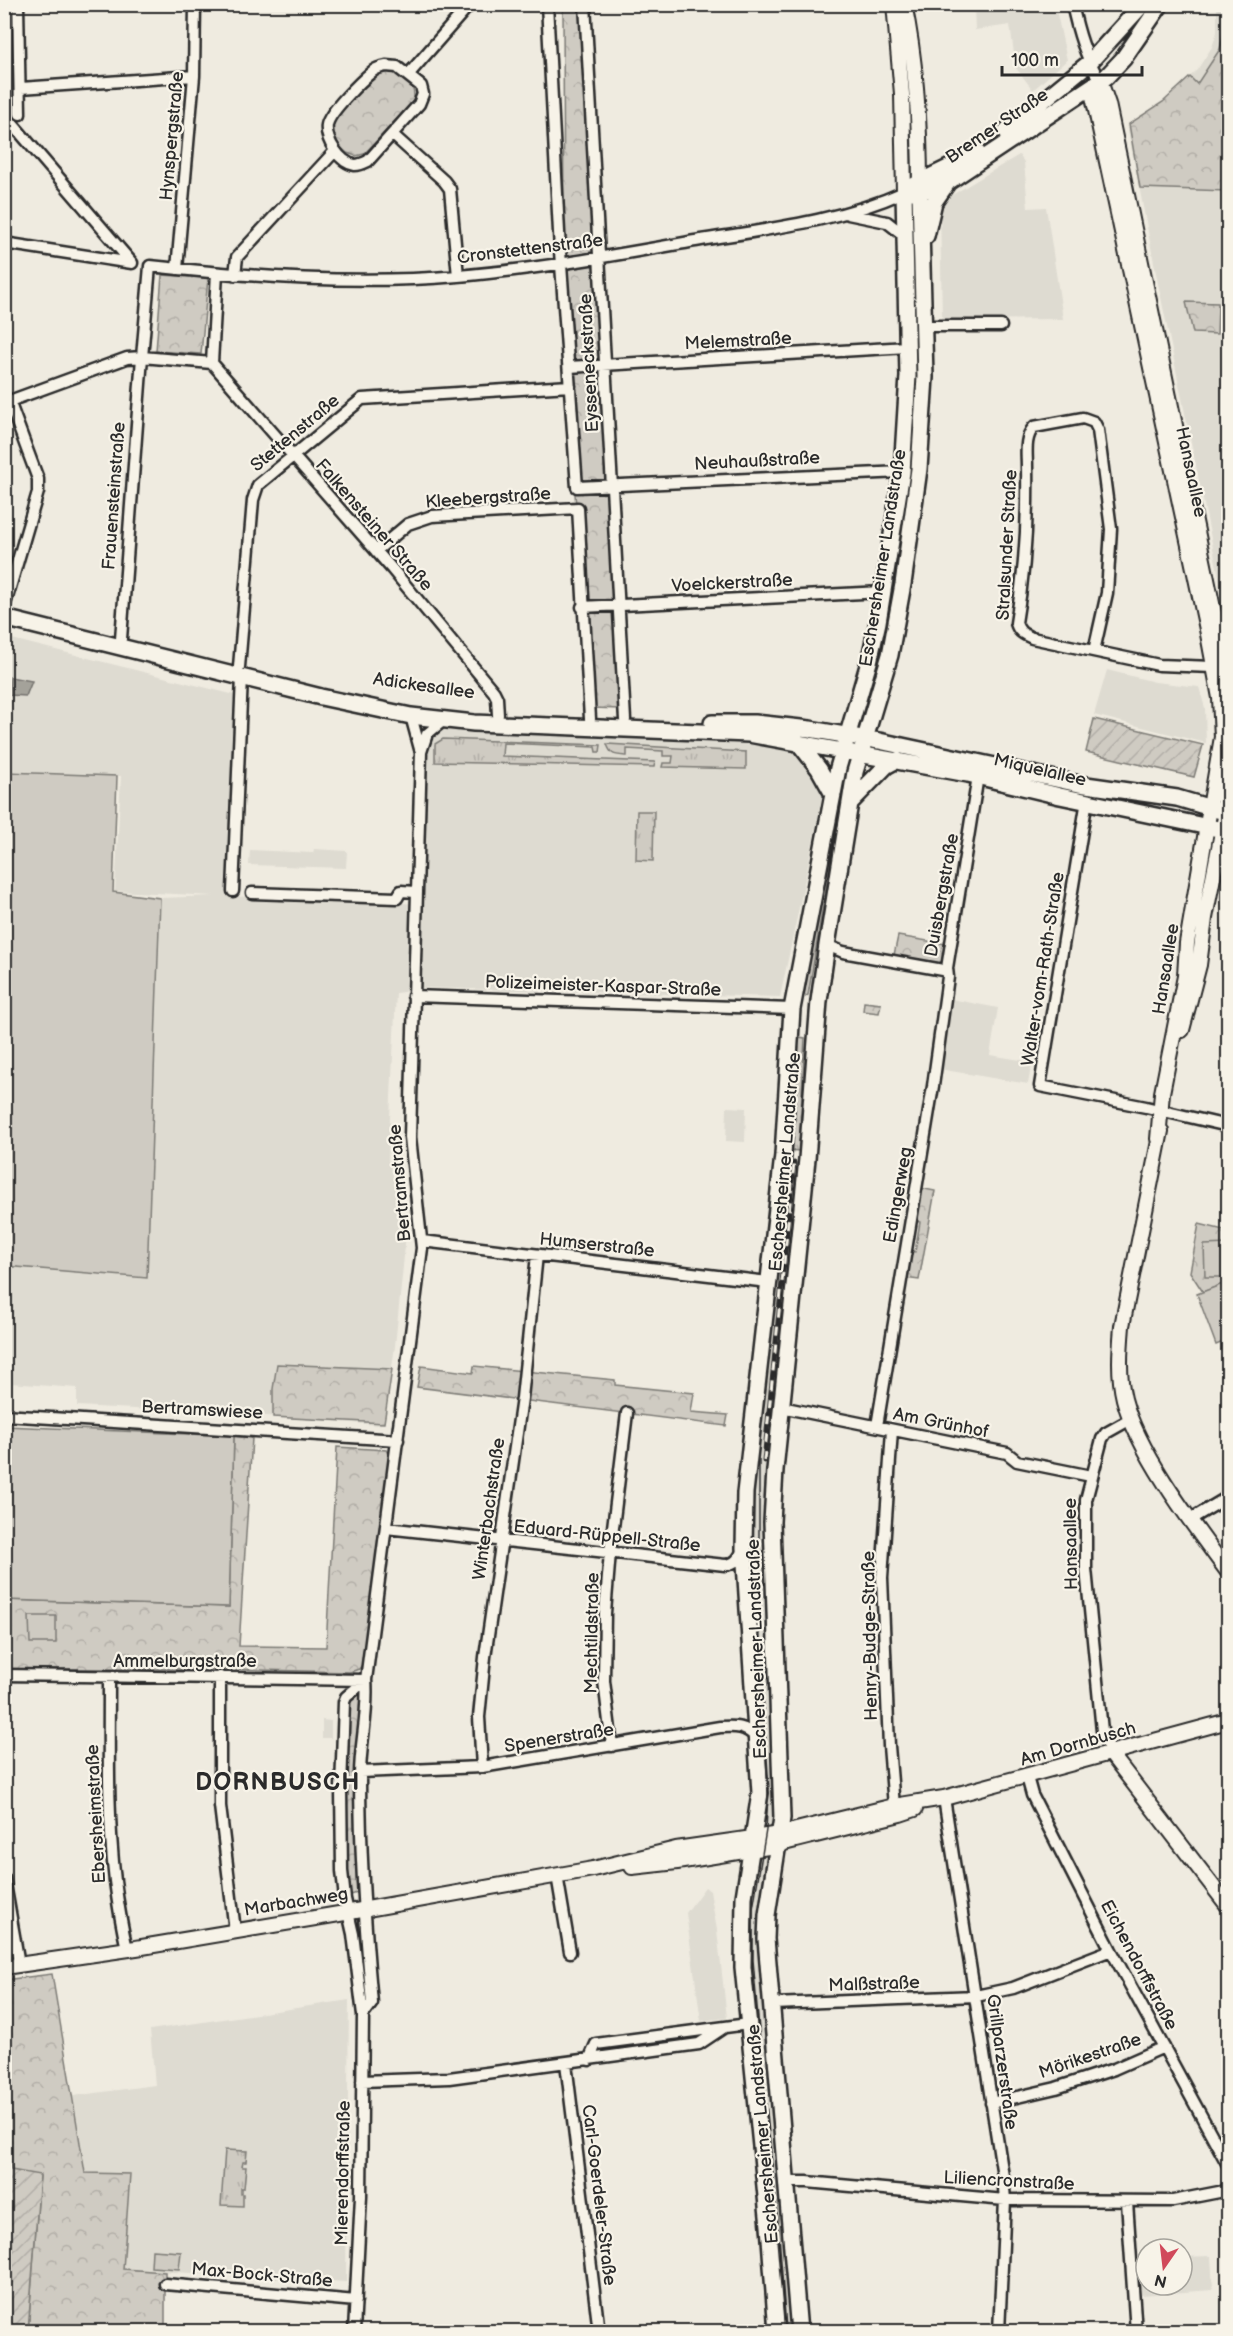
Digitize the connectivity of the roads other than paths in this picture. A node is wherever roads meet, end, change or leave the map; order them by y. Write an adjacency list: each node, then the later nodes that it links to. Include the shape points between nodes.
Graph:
1 (18, 4): 15 (street)
2 (195, 4): 13 (street, Hynspergstraße)
3 (470, 4): 12 (street)
4 (547, 4): 28 (street, Eysseneckstraße)
5 (585, 4): 27 (street, Eysseneckstraße)
6 (894, 4): 22 (main road, Eschersheimer Landstraße, via 902,94)
7 (904, 4): 21 (main road, Eschersheimer Landstraße, via 916,88)
8 (1072, 4): 11 (street, Hansaallee)
9 (1143, 4): 11 (main road, Bremer Straße)
10 (1161, 4): 14 (main road, Bremer Straße, via 1123,59)
11 (1089, 63): 14 (street, Hansaallee); 21 (main road, Bremer Straße, via 1011,127)
12 (408, 75): 18 (street, via 421,86 423,94); 19 (street, via 397,67 375,69 327,124 328,141)
13 (194, 76): 15 (street); 30 (street, Hynspergstraße)
14 (1095, 84): 20 (main road, Bremer Straße); 55 (main road, Hansaallee); 57 (main road, Hansaallee, via 1108,104)
15 (21, 88): 17 (street)
16 (4, 114): 25 (street, via 132,263)
17 (20, 114)
18 (393, 135): 19 (street, via 368,161 358,165); 33 (street, via 450,189)
19 (335, 151): 32 (street, via 237,257)
20 (948, 182): 21 (main road, Bremer Straße); 26 (main road, via 934,202)
21 (920, 186): 22 (main road); 26 (main road, Eschersheimer Landstraße)
22 (904, 192): 23 (street, Cronstettenstraße); 24 (main road, Eschersheimer Landstraße)
23 (845, 213): 24 (street, Cronstettenstraße, via 887,222); 27 (street, Cronstettenstraße)
24 (905, 236): 36 (main road, Eschersheimer Landstraße)
25 (4, 243)
26 (921, 253): 34 (main road, Eschersheimer Landstraße)
27 (600, 257): 28 (street, Cronstettenstraße); 39 (street, Eysseneckstraße)
28 (561, 263): 33 (street, Cronstettenstraße); 40 (street, Eysseneckstraße)
29 (150, 266): 30 (street, Cronstettenstraße); 37 (street, Frauensteinstraße)
30 (177, 269): 31 (street, Cronstettenstraße)
31 (217, 273): 32 (street, Cronstettenstraße); 38 (street)
32 (235, 274): 33 (street, Cronstettenstraße, via 350,279)
33 (458, 276)
34 (925, 326): 35 (street); 65 (main road, Eschersheimer Landstraße, via 921,447 903,584 890,655)
35 (1000, 326)
36 (908, 347): 39 (street, Melemstraße); 44 (main road, Eschersheimer Landstraße)
37 (142, 357): 38 (street); 42 (street, via 127,358); 53 (street, Frauensteinstraße)
38 (212, 363): 43 (street, Falkensteiner Straße)
39 (606, 365): 40 (street, Melemstraße); 45 (street, Eysseneckstraße)
40 (569, 367): 41 (street, Eysseneckstraße)
41 (570, 386): 43 (street, Stettenstraße, via 362,399); 46 (street, Eysseneckstraße)
42 (7, 402): 51 (street, via 38,479 38,492)
43 (293, 456): 47 (street, Falkensteiner Straße); 56 (street, Stettenstraße, via 258,485 254,493)
44 (902, 472): 45 (street, Neuhaußstraße); 48 (main road, Eschersheimer Landstraße)
45 (613, 485): 46 (street, Kleebergstraße); 49 (street, Eysseneckstraße)
46 (577, 487)
47 (376, 551): 50 (street, Kleebergstraße, via 408,524 432,516 578,508); 58 (street, Falkensteiner Straße, via 494,692)
48 (883, 592): 49 (street, Voelckerstraße); 64 (main road, Eschersheimer Landstraße, via 870,658)
49 (620, 605): 50 (street, Voelckerstraße); 62 (street, Eysseneckstraße)
50 (582, 607): 60 (street)
51 (4, 609): 53 (main road, Adickesallee)
52 (4, 618): 56 (main road, Adickesallee)
53 (121, 639): 56 (main road, Adickesallee)
54 (1094, 651): 54 (street, Stralsunder Straße, via 1032,638 1021,633 1016,623 1025,568 1028,437 1034,427 1083,418 1094,422 1098,430 1111,529 1107,594); 55 (street, Stralsunder Straße, via 1159,665)
55 (1213, 667): 72 (main road, Hansaallee, via 1222,737)
56 (241, 672): 58 (main road, Adickesallee, via 386,703); 59 (main road, Adickesallee, via 374,710); 75 (street)
57 (1228, 680)
58 (498, 715): 60 (main road, Adickesallee)
59 (411, 716): 61 (main road, Adickesallee); 66 (street, Bertramstraße)
60 (590, 719): 62 (main road, Adickesallee)
61 (444, 720): 63 (main road, Adickesallee, via 750,734); 66 (street, Bertramstraße, via 427,734)
62 (626, 720): 64 (main road, Adickesallee, via 798,727)
63 (798, 742): 64 (main road, Adickesallee); 69 (main road)
64 (845, 742): 65 (main road, Miquelallee); 69 (main road, Eschersheimer Landstraße)
65 (863, 746): 67 (main road, Miquelallee); 71 (main road, Eschersheimer Landstraße); 72 (main road, Miquelallee, via 1078,784 1147,792)
66 (421, 752): 76 (street, Bertramstraße)
67 (897, 760): 68 (main road, Miquelallee); 71 (main road)
68 (978, 776): 70 (main road, Miquelallee); 79 (street, Duisbergstraße)
69 (833, 794): 81 (main road, Eschersheimer Landstraße)
70 (1087, 801): 74 (main road, Miquelallee); 82 (street, Walter-vom-Rath-Straße, via 1040,1086)
71 (850, 803): 78 (main road, Eschersheimer Landstraße)
72 (1211, 807): 73 (main road, Miquelallee); 74 (main road, Hansaallee)
73 (1228, 809): 74 (main road, Hansaallee)
74 (1220, 829): 82 (main road, Hansaallee, via 1187,943)
75 (233, 891)
76 (416, 892): 77 (street, via 401,891 397,898); 80 (street, Bertramstraße)
77 (252, 893)
78 (834, 948): 79 (street, Duisbergstraße); 81 (main road, Eschersheimer Landstraße)
79 (947, 968): 91 (street, Edingerweg, via 933,1086)
80 (413, 996): 81 (street, Polizeimeister-Kaspar-Straße); 84 (street, Bertramstraße, via 410,1137)
81 (808, 1009): 86 (main road, Eschersheimer Landstraße, via 783,1155); 87 (main road, Eschersheimer Landstraße, via 805,1179)
82 (1163, 1111): 83 (street); 90 (main road, Hansaallee, via 1122,1326 1119,1359)
83 (1228, 1126)
84 (422, 1241): 85 (street, Humserstraße); 93 (street, Bertramstraße)
85 (537, 1255): 86 (street, Humserstraße); 98 (street, Winterbachstraße)
86 (768, 1282): 99 (main road, Eschersheimer Landstraße, via 744,1493)
87 (781, 1407): 91 (street, Am Grünhof); 115 (main road, Eschersheimer Landstraße, via 772,1522 782,1794)
88 (627, 1413): 100 (street, Mechtildstraße)
89 (4, 1415): 93 (street, Bertramswiese)
90 (1131, 1419): 94 (street, Hansaallee, via 1104,1436); 96 (main road)
91 (877, 1426): 92 (street, Am Grünhof)
92 (892, 1430): 94 (street, Am Grünhof, via 1007,1452 1017,1461); 114 (street, Henry-Budge-Straße, via 882,1578)
93 (398, 1440): 97 (street, Bertramstraße)
94 (1091, 1476): 109 (street, Hansaallee, via 1086,1500 1086,1569 1102,1731)
95 (1228, 1497): 96 (street)
96 (1191, 1519): 101 (main road)
97 (386, 1528): 98 (street, Eduard-Rüppell-Straße); 105 (street, Bertramstraße)
98 (501, 1541): 100 (street, Eduard-Rüppell-Straße); 110 (street, Winterbachstraße, via 479,1717)
99 (744, 1548): 100 (street, Eduard-Rüppell-Straße, via 738,1560 724,1565); 107 (main road, Eschersheimer Landstraße)
100 (610, 1552): 108 (street, Mechtildstraße, via 604,1681)
101 (1228, 1572)
102 (4, 1676): 103 (street, Ammelburgstraße)
103 (109, 1677): 104 (street, Ammelburgstraße); 123 (street, Ebersheimstraße, via 111,1838)
104 (220, 1677): 105 (street, Ammelburgstraße); 122 (street, via 220,1806)
105 (366, 1680): 111 (street, Bertramstraße, via 368,1698); 121 (street, via 344,1702 342,1871)
106 (1228, 1721): 109 (main road, Am Dornbusch)
107 (758, 1738): 108 (street, Spenerstraße, via 747,1729 732,1726); 116 (main road, Eschersheimer Landstraße, via 760,1793)
108 (612, 1746): 110 (street, Spenerstraße)
109 (1111, 1754): 112 (main road, Am Dornbusch); 119 (main road)
110 (482, 1767): 111 (street, Spenerstraße)
111 (360, 1772): 120 (street, Bertramstraße)
112 (1027, 1777): 113 (main road, Am Dornbusch); 124 (street, Eichendorffstraße, via 1032,1796)
113 (940, 1799): 114 (main road, Am Dornbusch); 115 (main road, Am Dornbusch, via 900,1814); 128 (street, Grillparzerstraße)
114 (894, 1806): 115 (main road, Am Dornbusch)
115 (779, 1840): 116 (main road, Marbachweg); 129 (main road, Eschersheimer Landstraße, via 767,1915)
116 (753, 1844): 117 (main road, Marbachweg, via 676,1849); 131 (main road, Eschersheimer Landstraße, via 743,1920)
117 (557, 1875): 120 (main road, Marbachweg); 125 (street)
118 (4, 1878): 126 (street)
119 (1228, 1906)
120 (363, 1910): 121 (main road, Marbachweg); 130 (street, Mierendorffstraße, via 372,2003)
121 (348, 1912): 122 (main road, Marbachweg); 130 (street, Mierendorffstraße)
122 (235, 1931): 123 (main road, Marbachweg)
123 (127, 1949): 126 (main road, Marbachweg)
124 (1111, 1950): 128 (street, Malßstraße, via 1013,1988); 132 (street, Eichendorffstraße)
125 (570, 1952)
126 (19, 1964): 127 (main road, Marbachweg)
127 (4, 1966)
128 (976, 1996): 129 (street, Malßstraße); 135 (street, Grillparzerstraße)
129 (772, 2004): 137 (main road, Eschersheimer Landstraße)
130 (363, 2015): 134 (street, Mierendorffstraße)
131 (748, 2024): 133 (street, Eschersheimer Landstraße, via 723,2028 699,2044); 145 (main road, Eschersheimer Landstraße)
132 (1164, 2047): 135 (street, Mörikestraße, via 1056,2088); 136 (street, Eichendorffstraße)
133 (566, 2063): 134 (street, via 449,2078); 144 (street, Carl-Goerdeler-Straße)
134 (362, 2080): 142 (street, Mierendorffstraße)
135 (991, 2103): 139 (street, Grillparzerstraße)
136 (1228, 2164)
137 (787, 2182): 139 (street, Liliencronstraße); 146 (main road, Eschersheimer Landstraße)
138 (1228, 2188): 140 (street, Liliencronstraße, via 1173,2201)
139 (1005, 2200): 140 (street, Liliencronstraße); 147 (street, Grillparzerstraße)
140 (1126, 2202): 148 (street)
141 (165, 2284): 142 (street, Max-Bock-Straße)
142 (356, 2301): 143 (street, Mierendorffstraße)
143 (354, 2331)
144 (599, 2331)
145 (777, 2331)
146 (799, 2331)
147 (999, 2331)
148 (1136, 2331)

